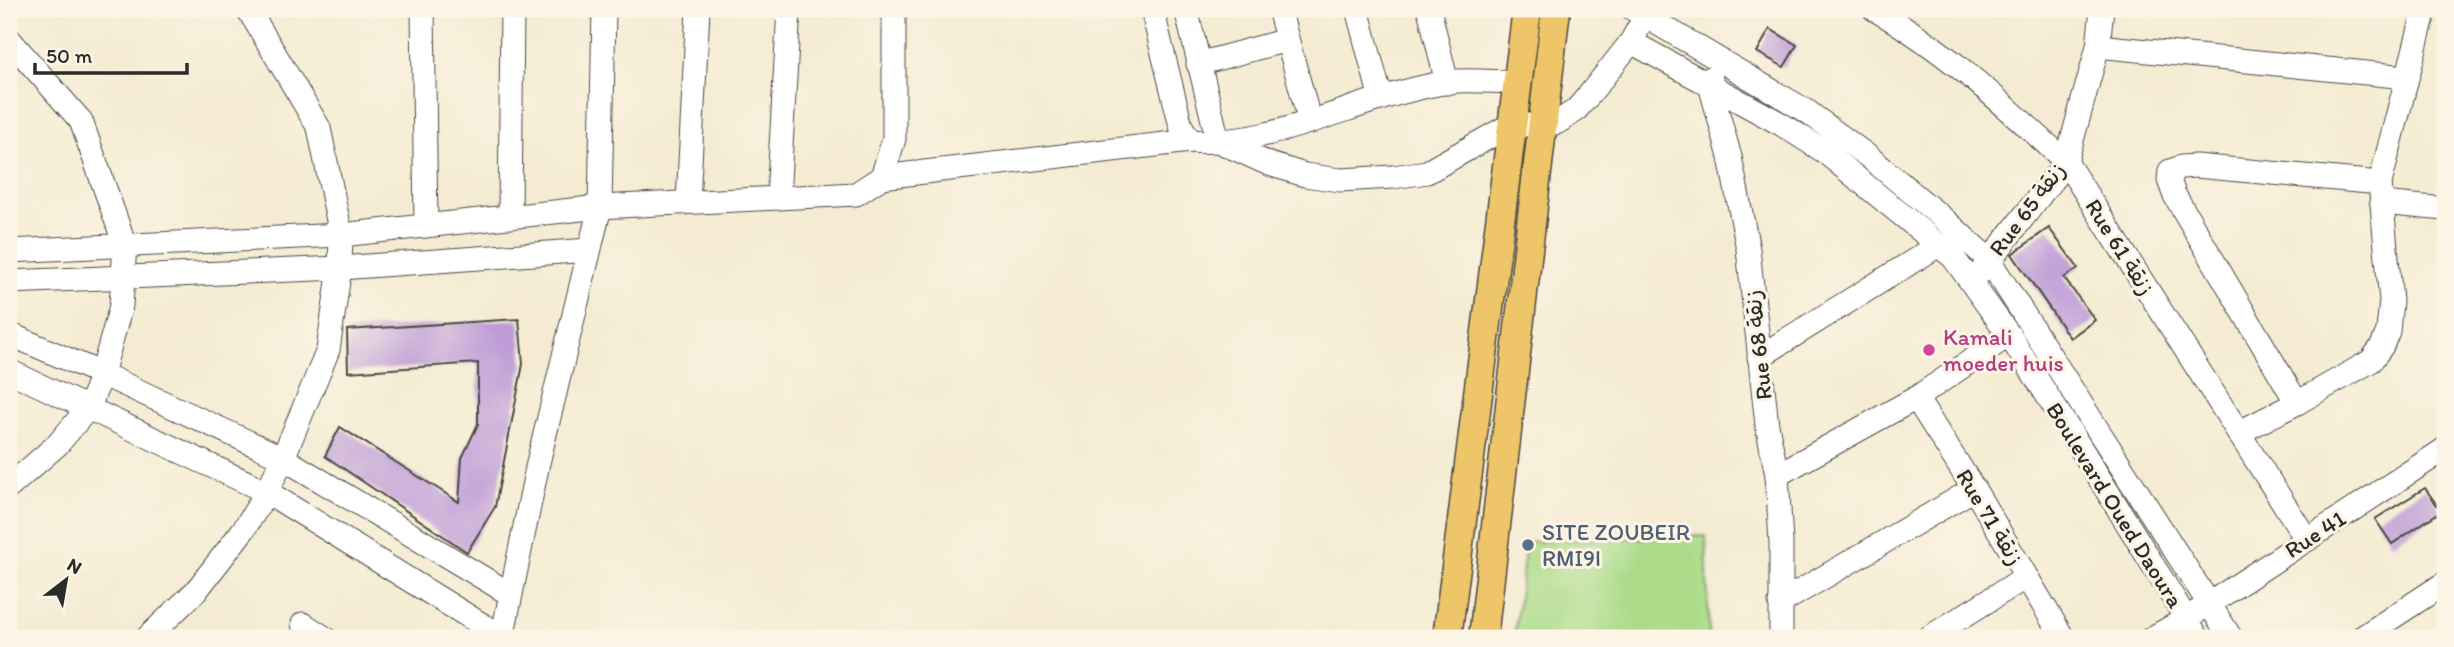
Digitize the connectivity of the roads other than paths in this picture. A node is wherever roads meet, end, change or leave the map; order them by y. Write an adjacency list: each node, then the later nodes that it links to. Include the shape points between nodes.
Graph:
1 (248, 9): 44 (street, via 319,128)
2 (423, 9): 43 (street)
3 (512, 9): 42 (street)
4 (604, 9): 40 (street)
5 (698, 9): 39 (street)
6 (789, 9): 38 (street)
7 (894, 9): 36 (street, via 894,139)
8 (1279, 9): 20 (street)
9 (1357, 9): 29 (street)
10 (1429, 9): 27 (street)
11 (1527, 9): 26 (main road)
12 (1556, 9): 32 (main road)
13 (1874, 9): 35 (street, Rue 61 زنقة, via 1958,68)
14 (2102, 9): 22 (street, Rue 65 زنقة)
15 (2425, 9): 25 (street)
16 (1186, 10): 17 (street); 24 (street)
17 (1153, 12): 33 (street, via 1181,126)
18 (1638, 13): 21 (street, Boulevard Oued Daoura); 23 (street, Boulevard Oued Daoura)
19 (9, 39): 45 (street, via 81,121)
20 (1287, 40): 24 (street); 30 (street)
21 (1631, 42): 28 (street, Boulevard Oued Daoura); 32 (street, via 1575,111)
22 (2098, 46): 25 (street); 35 (street, Rue 65 زنقة)
23 (1714, 55): 28 (street, Rue 68 زنقة); 49 (street, Boulevard Oued Daoura, via 1808,112 1869,157)
24 (1198, 64): 34 (street)
25 (2406, 77): 37 (street)
26 (1517, 82): 27 (street); 31 (main road)
27 (1447, 83): 29 (street)
28 (1710, 85): 46 (street, Boulevard Oued Daoura, via 1825,152); 56 (street, Rue 68 زنقة, via 1748,249)
29 (1381, 99): 30 (street)
30 (1310, 122): 34 (street)
31 (1512, 124): 32 (street); 34 (street, via 1427,172 1393,177 1340,180 1305,175); 81 (main road)
32 (1542, 126): 82 (main road)
33 (1190, 141): 34 (street); 36 (street)
34 (1218, 141)
35 (2066, 162): 49 (street, Rue 65 زنقة); 62 (street, Rue 61 زنقة)
36 (882, 177): 38 (street, via 856,194)
37 (2381, 193): 41 (street); 60 (street, via 2391,301 2388,331 2371,361); 60 (street, via 2196,166 2170,171 2174,194)
38 (778, 198): 39 (street)
39 (688, 202): 40 (street)
40 (600, 207): 42 (street); 47 (street)
41 (2445, 209)
42 (510, 217): 43 (street)
43 (426, 226): 44 (street)
44 (341, 235): 45 (street); 50 (street)
45 (125, 245): 48 (street); 51 (street)
46 (1939, 245): 53 (street, Boulevard Oued Daoura); 56 (street)
47 (589, 250): 50 (street); 72 (street)
48 (9, 251)
49 (1989, 260): 53 (street, Rue 65 زنقة); 74 (street, Boulevard Oued Daoura)
50 (340, 268): 51 (street); 64 (street, via 328,351)
51 (124, 279): 52 (street); 58 (street)
52 (9, 282)
53 (1973, 283): 55 (street, Boulevard Oued Daoura)
54 (9, 334): 58 (street)
55 (2009, 335): 59 (street); 76 (street, Boulevard Oued Daoura)
56 (1759, 357): 65 (street, Rue 68 زنقة)
57 (9, 371): 61 (street)
58 (102, 374): 61 (street); 64 (street)
59 (1916, 398): 65 (street); 67 (street, Rue 71 زنقة)
60 (2297, 403): 62 (street)
61 (89, 407): 66 (street, via 58,444); 68 (street)
62 (2238, 433): 69 (street, Rue 61 زنقة)
63 (2445, 449): 69 (street, Rue 41)
64 (283, 458): 68 (street); 72 (street)
65 (1777, 475): 73 (street, Rue 68 زنقة)
66 (9, 487)
67 (1974, 489): 70 (street, Rue 71 زنقة); 73 (street)
68 (267, 492): 77 (street); 79 (street, via 196,591)
69 (2307, 540): 74 (street, Rue 41)
70 (2026, 577): 84 (street); 85 (street, Rue 71 زنقة)
71 (2445, 583): 78 (street)
72 (510, 594): 77 (street)
73 (1780, 603): 83 (street, Rue 68 زنقة)
74 (2210, 604): 76 (street, Rue 41); 87 (street, Boulevard Oued Daoura)
75 (303, 624): 80 (street)
76 (2192, 629): 86 (street, Rue 41)
77 (502, 637)
78 (2366, 637)
79 (147, 638)
80 (324, 638)
81 (1447, 638)
82 (1483, 638)
83 (1781, 638)
84 (1928, 638)
85 (2063, 638)
86 (2152, 638)
87 (2231, 638)

